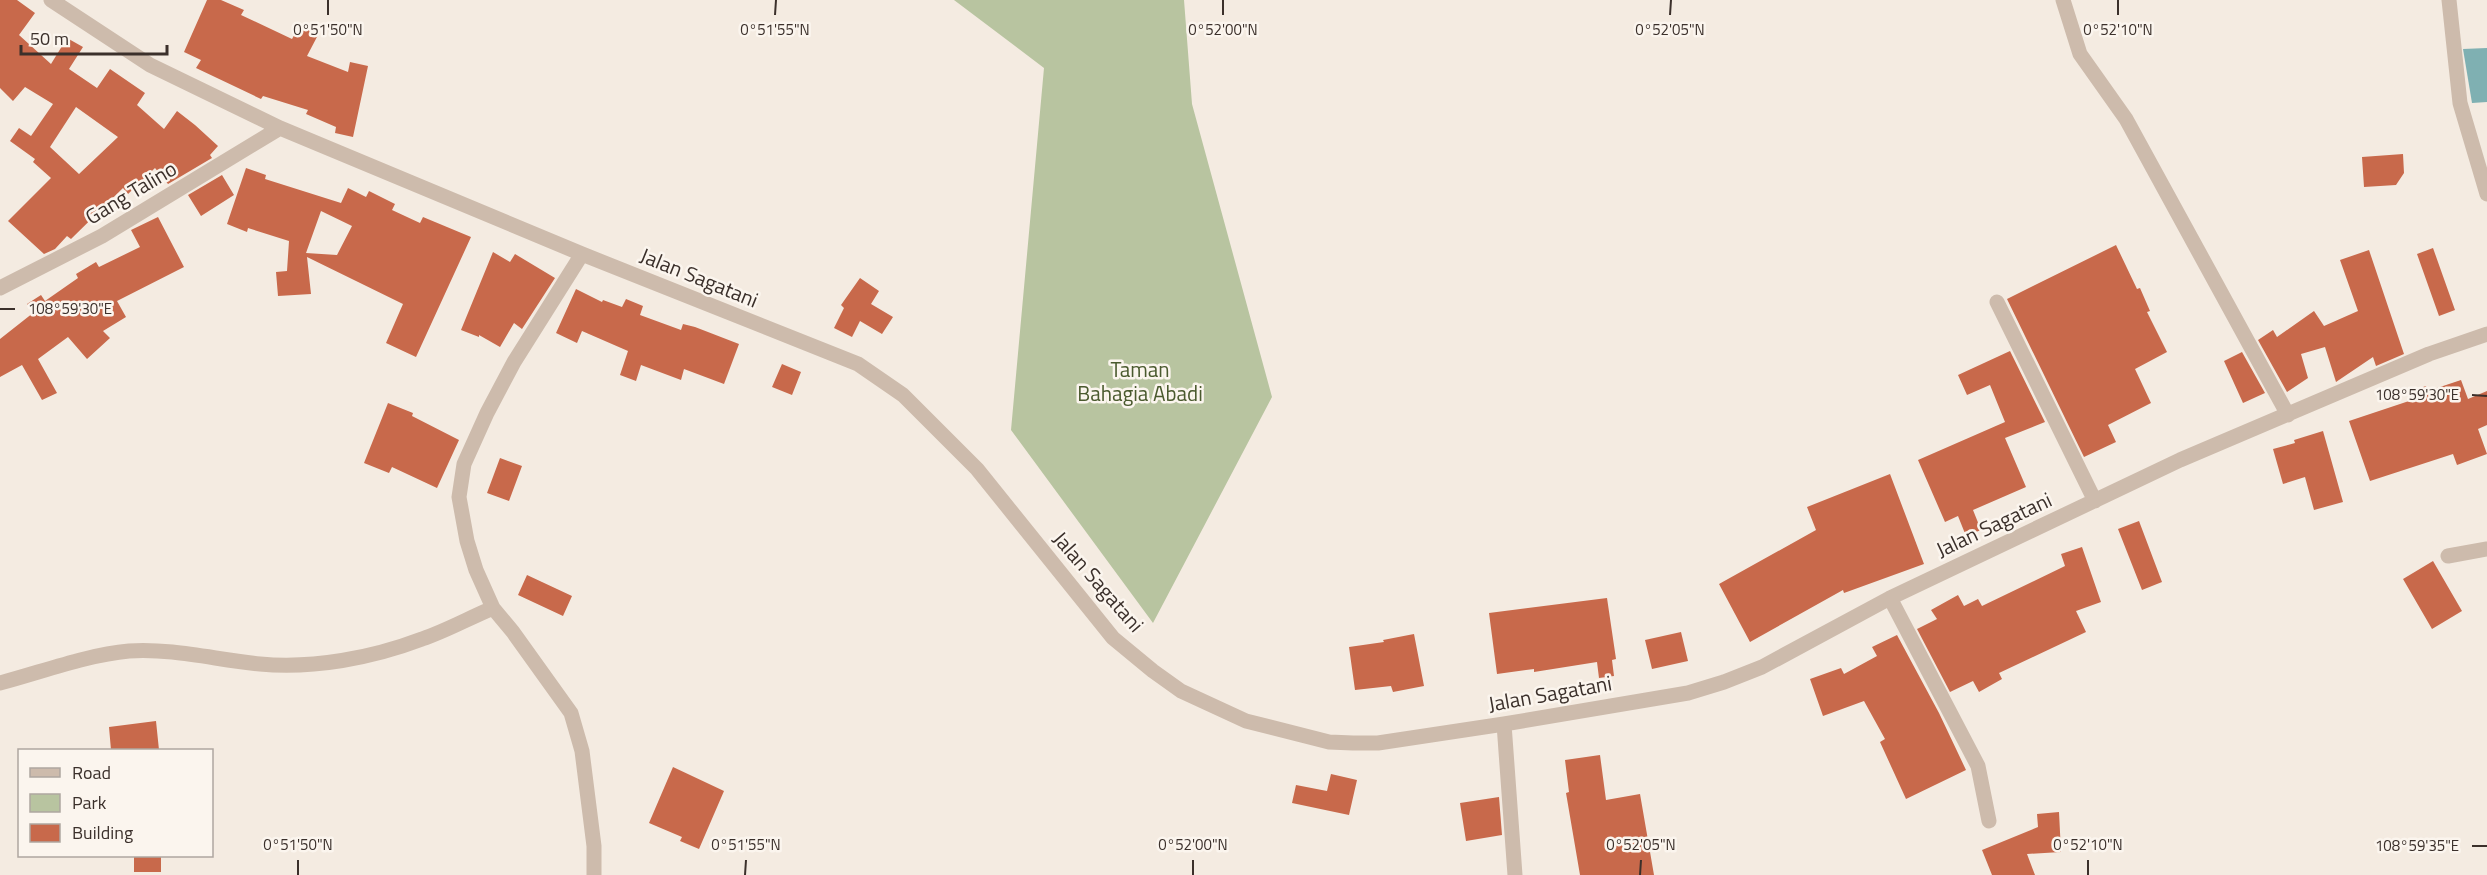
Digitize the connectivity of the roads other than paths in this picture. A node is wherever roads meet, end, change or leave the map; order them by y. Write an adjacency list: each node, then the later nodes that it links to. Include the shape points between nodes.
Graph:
1 (51, 0): 4 (street, Jalan Sagatani, via 150,65)
2 (2062, 0): 10 (street, via 2080,54 2126,119)
3 (2449, 0): 5 (street, via 2460,104)
4 (280, 128): 6 (street, Jalan Sagatani); 7 (street, Gang Talino, via 102,236)
5 (2487, 194)
6 (582, 254): 15 (street, via 514,362 464,464 459,497 467,542); 17 (street, Jalan Sagatani, via 858,364 879,376 903,394 977,470 1113,638 1181,691 1212,707 1246,721 1329,742 1378,743)
7 (0, 288)
8 (1997, 302): 11 (street)
9 (2487, 334): 10 (street, Jalan Sagatani, via 2429,354)
10 (2288, 415): 11 (street, Jalan Sagatani)
11 (2095, 501): 14 (street, Jalan Sagatani)
12 (2487, 549): 13 (street)
13 (2448, 555)
14 (1890, 598): 17 (street, Jalan Sagatani, via 1762,667 1724,682 1688,693); 18 (street, via 1978,766)
15 (493, 608): 16 (street, via 422,639 365,656 314,663 261,664 204,655 129,651); 19 (street, via 571,713 588,793)
16 (0, 683)
17 (1504, 724): 20 (street)
18 (1989, 821)
19 (594, 875)
20 (1515, 875)

